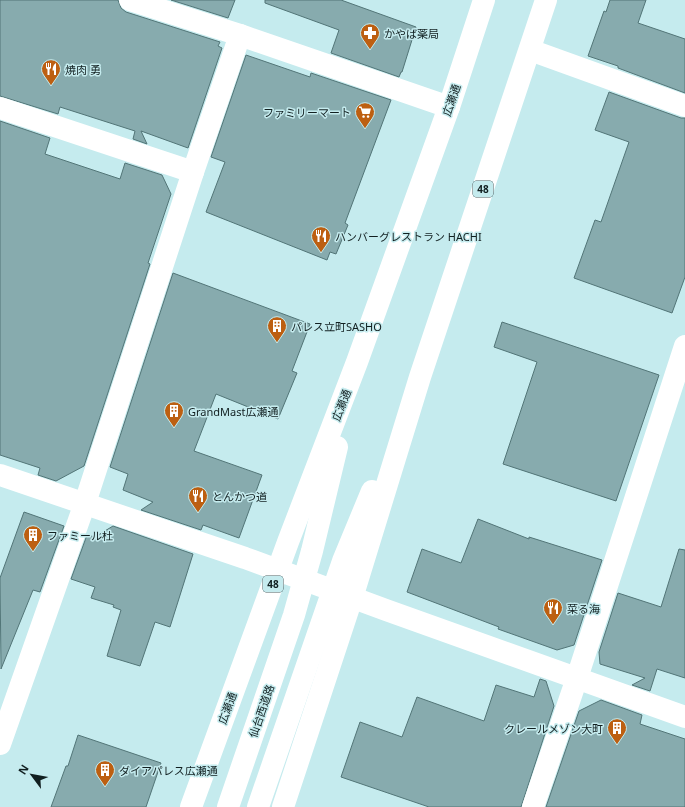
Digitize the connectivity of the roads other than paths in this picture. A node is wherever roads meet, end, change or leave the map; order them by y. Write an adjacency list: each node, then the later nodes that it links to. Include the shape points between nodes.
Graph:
1 (130, 0): 4 (main road)
2 (484, 0): 6 (main road, 広瀬通 / 48)
3 (546, 0): 5 (main road, 48)
4 (240, 35): 6 (main road); 9 (main road)
5 (530, 50): 7 (main road); 16 (main road, 48, via 420,377)
6 (449, 106): 11 (main road, 広瀬通 / 48)
7 (685, 106)
8 (0, 108): 9 (main road)
9 (192, 172): 13 (main road)
10 (685, 346): 17 (main road)
11 (357, 362): 14 (main road, 広瀬通 / 48); 15 (main road, 48)
12 (0, 475): 13 (main road)
13 (85, 503): 14 (main road); 19 (main road)
14 (278, 570): 15 (main road); 20 (main road, 広瀬通 / 48)
15 (304, 580): 16 (main road); 21 (main road, 仙台西道路 / 48)
16 (342, 594): 17 (main road); 22 (main road, 48, via 321,624); 23 (main road, 48)
17 (577, 678): 18 (main road); 24 (main road)
18 (685, 717)
19 (0, 744)
20 (191, 807)
21 (228, 807)
22 (258, 807)
23 (283, 807)
24 (533, 807)

